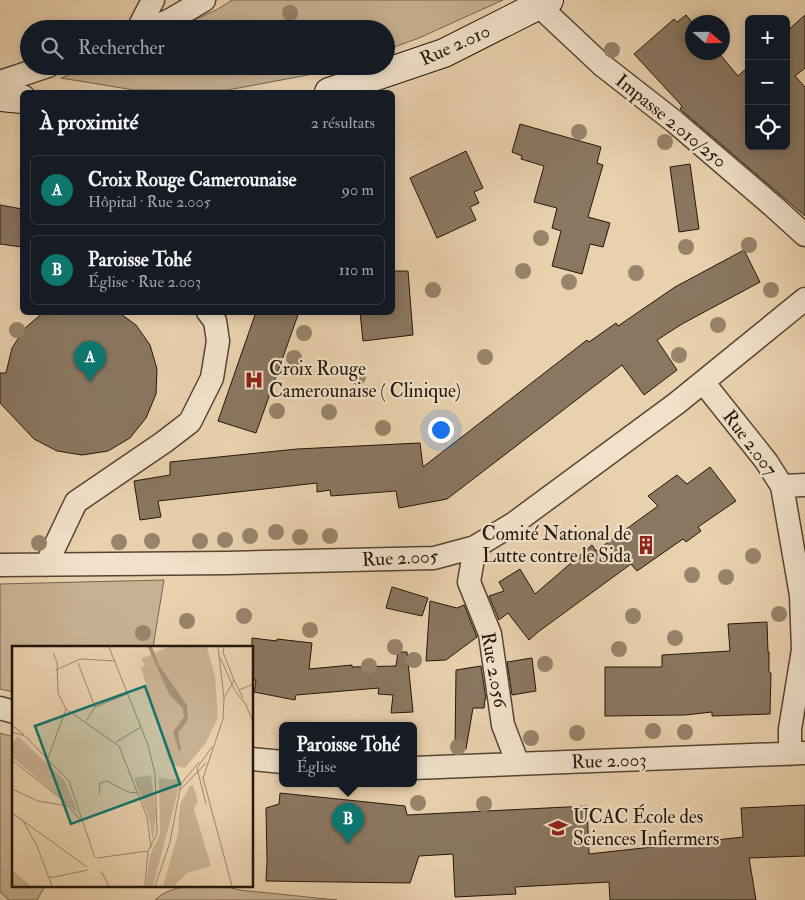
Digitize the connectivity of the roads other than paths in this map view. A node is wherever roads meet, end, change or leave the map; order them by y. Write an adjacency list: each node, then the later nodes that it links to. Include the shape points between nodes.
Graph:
1 (153, 0): 4 (street)
2 (204, 0): 5 (street)
3 (544, 3): 6 (main road, Rue 2.010, via 444,53); 13 (street, Impasse 2.010/250, via 602,65 675,122)
4 (143, 20)
5 (170, 20)
6 (395, 70)
7 (21, 75): 9 (street)
8 (379, 75): 10 (main road, Rue 2.010)
9 (0, 82)
10 (335, 90)
11 (0, 96): 12 (main road)
12 (20, 99)
13 (805, 235)
14 (805, 299): 16 (street, Rue 2.005)
15 (210, 315): 21 (street, via 215,321 218,341 212,378 190,422 76,502)
16 (703, 382): 18 (street, Rue 2.007); 19 (street, Rue 2.005, via 513,524)
17 (805, 485): 18 (street, Rue 2.007)
18 (782, 486): 22 (street, via 802,595 803,650 790,729)
19 (474, 548): 21 (street, Rue 2.005, via 434,558); 25 (street, Rue 2.056, via 468,582 490,634 503,725)
20 (0, 565): 21 (street, Rue 2.005)
21 (46, 565)
22 (798, 753): 25 (street, Rue 2.003)
23 (254, 759): 24 (street)
24 (279, 762)
25 (518, 764): 26 (street, Rue 2.003)
26 (417, 768)

